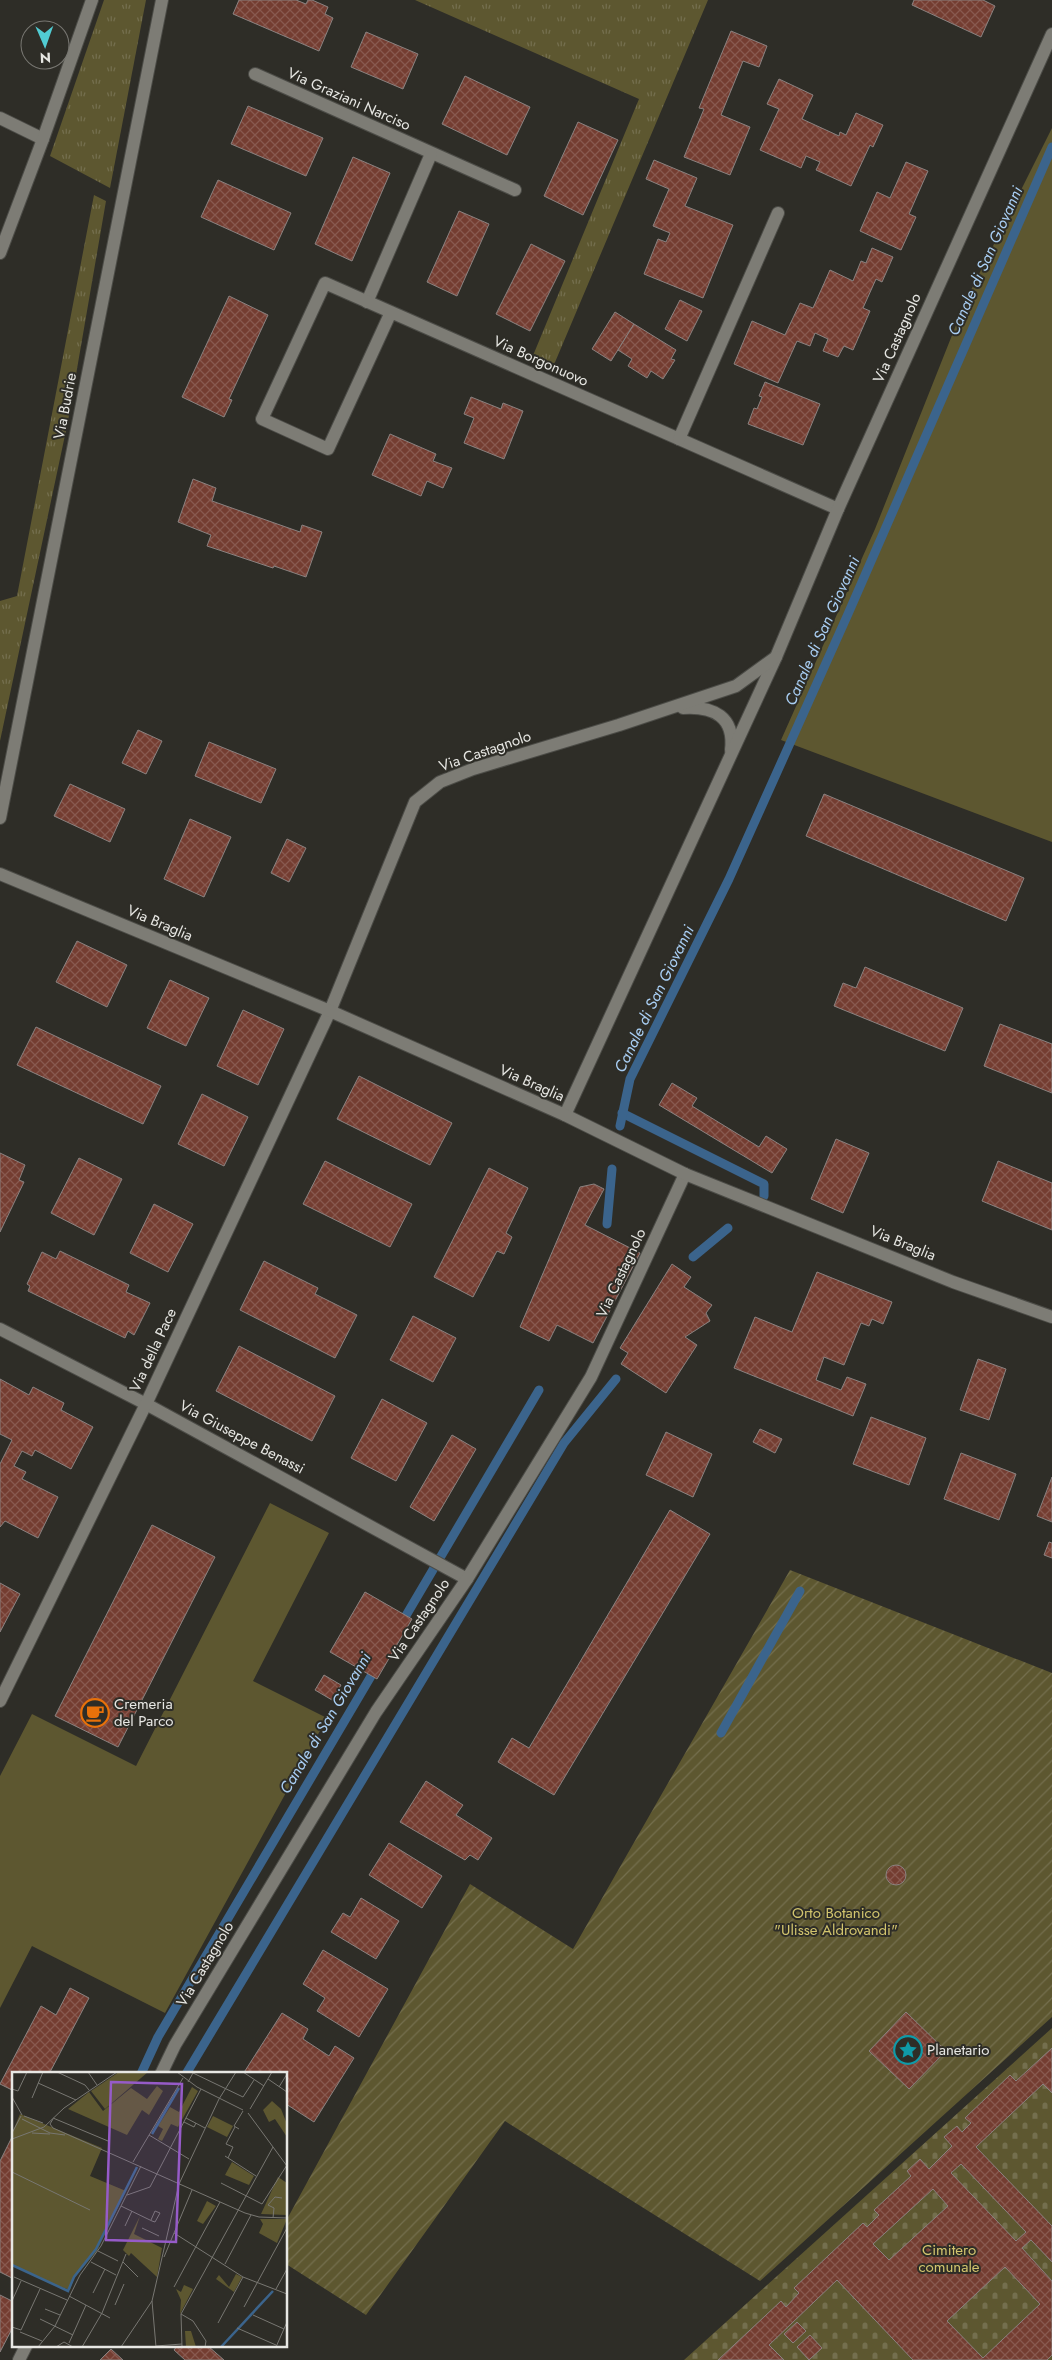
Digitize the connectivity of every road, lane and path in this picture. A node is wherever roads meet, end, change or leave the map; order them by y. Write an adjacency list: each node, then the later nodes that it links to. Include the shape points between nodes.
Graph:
1 (92, 0): 6 (street)
2 (162, 0): 18 (street, Via Budrie)
3 (1052, 34): 14 (street, Via Castagnolo)
4 (254, 74): 7 (street, Via Graziani Narciso)
5 (0, 118): 6 (street)
6 (43, 139): 10 (street)
7 (430, 154): 8 (street, Via Graziani Narciso); 11 (street)
8 (515, 190)
9 (778, 213): 13 (street)
10 (0, 253)
11 (367, 302): 12 (street); 12 (street, via 325,283 262,420 328,449)
12 (391, 312): 13 (street, Via Borgonuovo)
13 (678, 439): 14 (street, Via Borgonuovo)
14 (838, 508): 15 (street, Via Castagnolo)
15 (776, 657): 16 (street, Via Castagnolo, via 736,686); 17 (street, Via Castagnolo)
16 (672, 708): 17 (street, Via Castagnolo, via 692,707 722,716 732,741); 20 (street, Via Castagnolo, via 465,772 440,782 415,802)
17 (730, 755): 21 (street, Via Castagnolo)
18 (0, 818)
19 (0, 874): 20 (street, Via Braglia)
20 (330, 1011): 21 (street, Via Braglia); 25 (street, Via della Pace)
21 (564, 1115): 22 (street, Via Braglia)
22 (685, 1174): 23 (street, Via Braglia, via 953,1282); 26 (street, Via Castagnolo, via 591,1377)
23 (1052, 1318)
24 (0, 1329): 25 (street, Via Giuseppe Benassi)
25 (146, 1404): 26 (street, Via Giuseppe Benassi); 27 (street, Via della Pace)
26 (466, 1578): 28 (street, Via Castagnolo, via 376,1712 175,2045)
27 (0, 1701)
28 (162, 2072)
29 (25, 2348): 30 (street)
30 (19, 2360)

